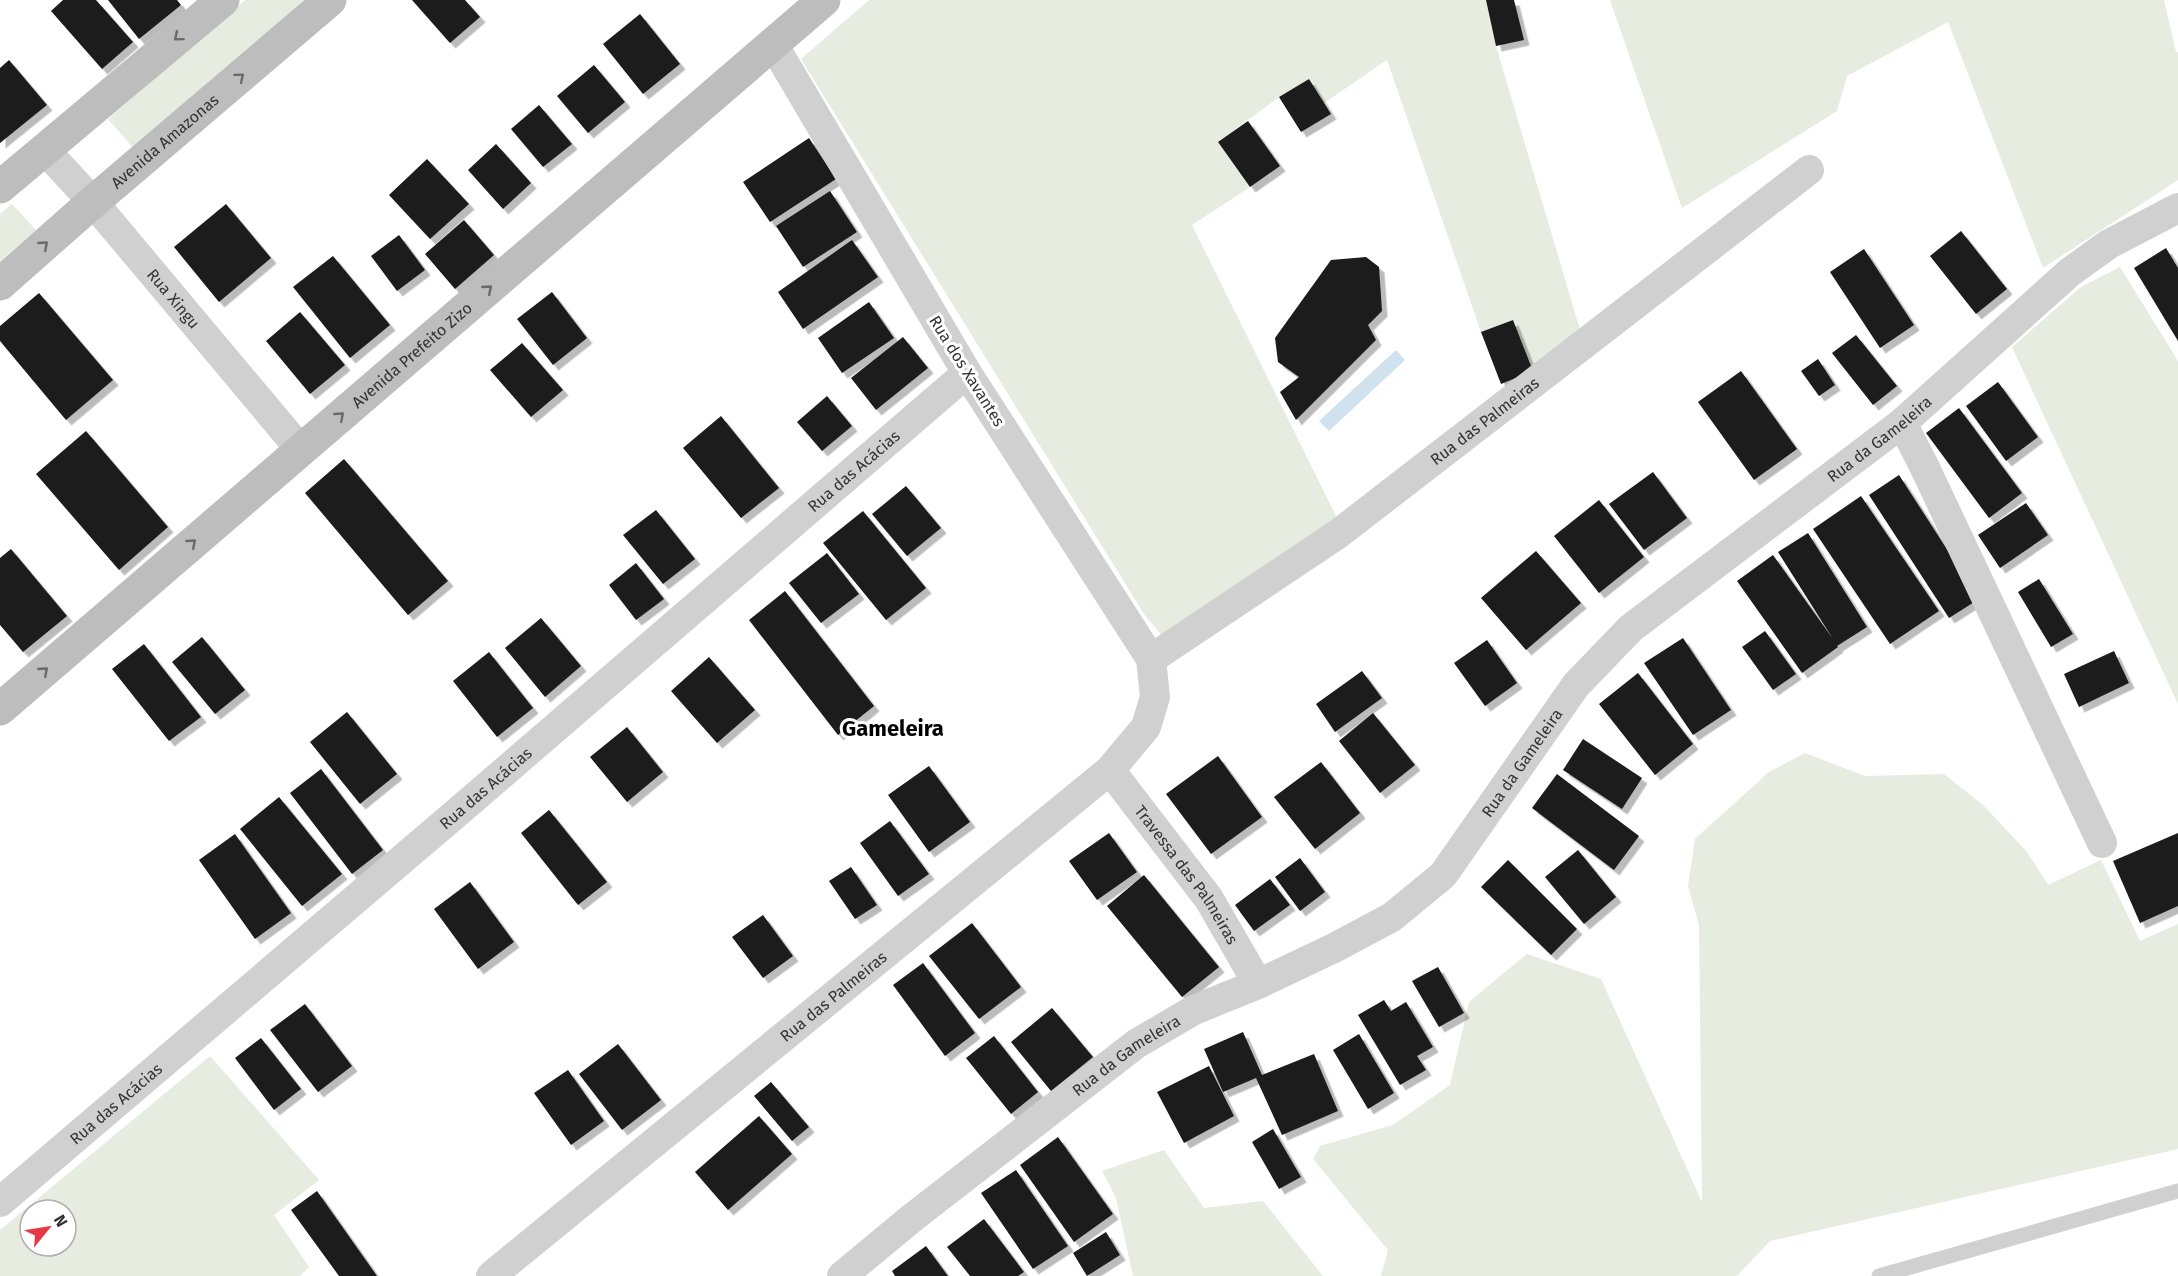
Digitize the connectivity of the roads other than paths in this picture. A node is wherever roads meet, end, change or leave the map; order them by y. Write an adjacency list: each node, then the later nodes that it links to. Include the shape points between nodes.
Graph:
1 (223, 0): 5 (main road, one-way to 5)
2 (330, 0): 8 (main road, Avenida Amazonas, one-way to 2)
3 (824, 0): 4 (main road, Avenida Prefeito Zizo)
4 (772, 44): 11 (street, Rua dos Xavantes); 13 (main road, Avenida Prefeito Zizo, one-way to 4)
5 (44, 149): 7 (main road); 8 (street, Rua Xingu)
6 (1809, 170): 14 (street, Rua das Palmeiras, via 1338,534)
7 (0, 187)
8 (93, 202): 10 (main road, Avenida Amazonas, one-way to 8); 13 (street, Rua Xingu)
9 (2178, 208): 12 (street, Rua da Gameleira, via 2109,244 2070,272)
10 (0, 284)
11 (967, 373): 14 (street, Rua dos Xavantes); 21 (street, Rua das Acácias)
12 (1902, 423): 18 (street); 19 (street, Rua da Gameleira, via 1631,628 1576,685 1443,875 1392,916)
13 (300, 449): 16 (main road, Avenida Prefeito Zizo, one-way to 13)
14 (1151, 659): 15 (street, Rua dos Xavantes)
15 (1155, 698): 17 (street, Rua das Palmeiras, via 1146,727)
16 (0, 709)
17 (1110, 771): 19 (street, Travessa das Palmeiras, via 1209,898); 22 (street, Rua das Palmeiras)
18 (2102, 843)
19 (1258, 984): 23 (street, Rua da Gameleira, via 1194,1010 1136,1044)
20 (2178, 1191): 24 (lane)
21 (0, 1202)
22 (491, 1276)
23 (842, 1276)
24 (1879, 1276)

